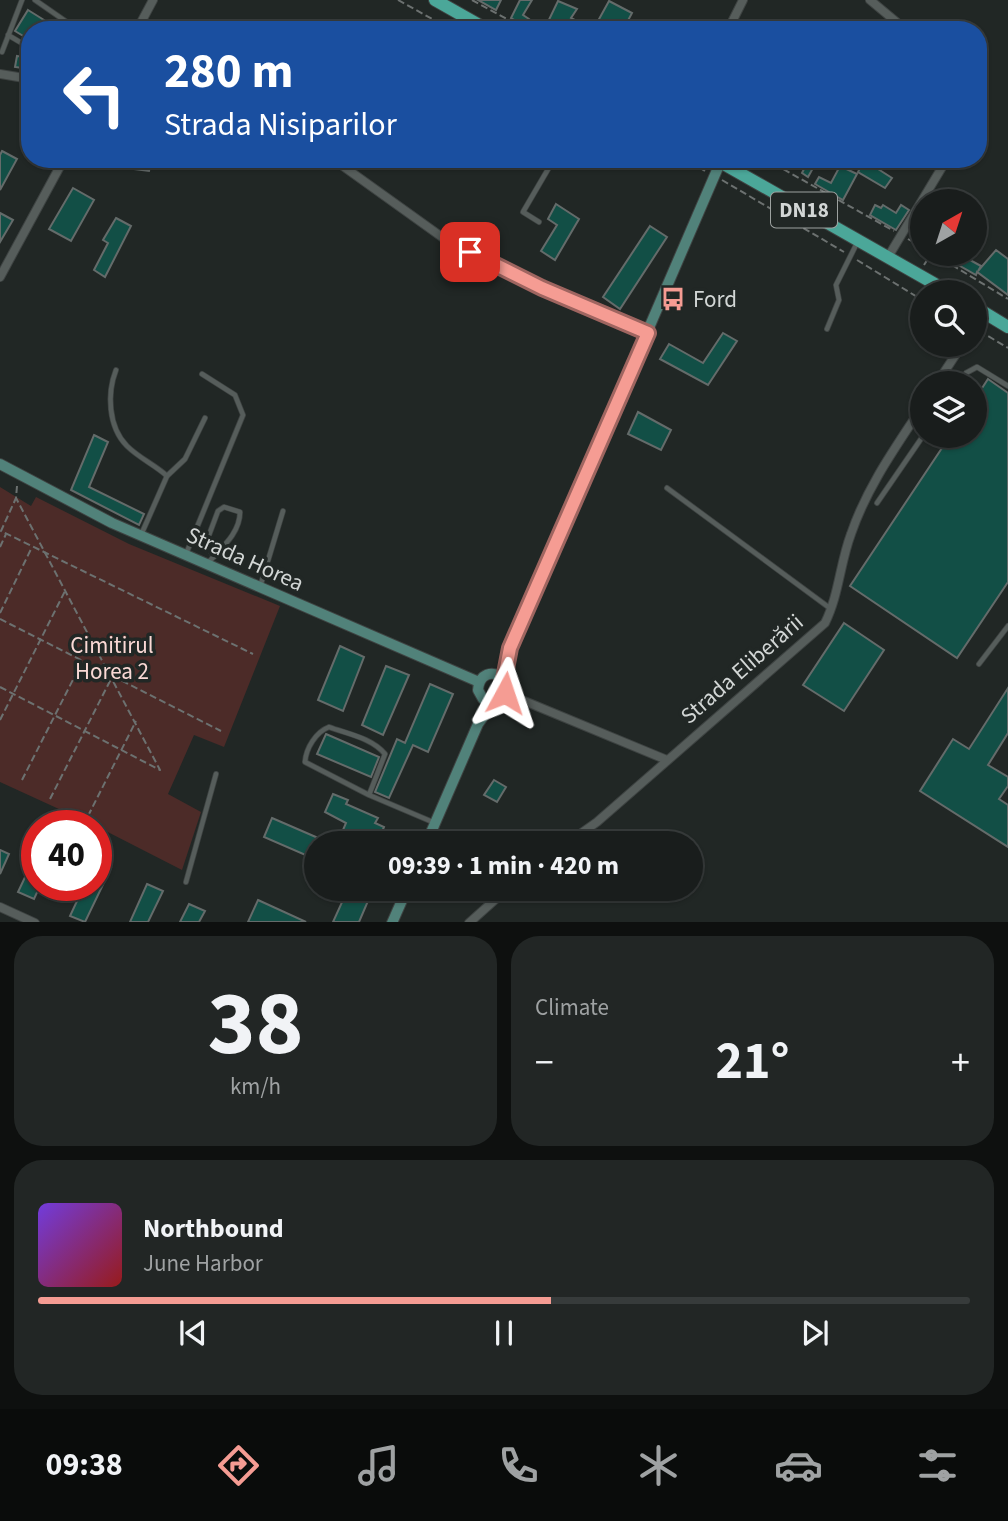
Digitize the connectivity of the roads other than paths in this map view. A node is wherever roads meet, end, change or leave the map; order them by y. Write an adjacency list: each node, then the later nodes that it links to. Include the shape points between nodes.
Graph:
1 (22, 0): 12 (lane)
2 (35, 0): 7 (lane)
3 (153, 0): 8 (street)
4 (435, 0): 9 (main road)
5 (743, 0): 10 (street)
6 (870, 0): 11 (street)
7 (65, 21)
8 (142, 21)
9 (472, 21)
10 (732, 21)
11 (895, 21)
12 (8, 35): 13 (lane); 14 (lane)
13 (21, 43)
14 (2, 52)
15 (0, 74): 16 (street)
16 (21, 78)
17 (59, 168): 26 (street)
18 (345, 168): 31 (street, via 446,240)
19 (549, 168): 23 (lane, via 523,212)
20 (715, 168): 31 (street)
21 (730, 168): 24 (main road, DN18)
22 (942, 168): 25 (street)
23 (540, 222)
24 (858, 240): 25 (main road, DN18); 30 (lane, via 836,285 839,300)
25 (888, 257): 27 (main road, DN18)
26 (0, 276)
27 (928, 280)
28 (987, 314): 29 (main road)
29 (1008, 327)
30 (827, 329)
31 (648, 333): 50 (street)
32 (117, 370): 40 (lane, via 109,388 116,428 126,446)
33 (987, 373): 35 (lane)
34 (202, 374): 45 (lane, via 235,395 243,415)
35 (1008, 386)
36 (205, 418): 40 (lane, via 186,459)
37 (910, 426): 48 (street, Strada Eliberării, via 864,498)
38 (915, 448): 42 (lane)
39 (0, 464): 44 (street, Strada Horea)
40 (167, 476): 44 (lane)
41 (667, 488): 48 (lane)
42 (877, 503)
43 (283, 511): 47 (lane)
44 (141, 536): 45 (street, Strada Horea)
45 (186, 556): 46 (street, Strada Horea)
46 (210, 561): 46 (lane, via 234,534 240,512 233,508 218,511 206,542); 47 (street, Strada Horea)
47 (260, 589): 54 (street, Strada Horea)
48 (832, 610): 59 (street, Strada Eliberării, via 810,637)
49 (1008, 626): 51 (lane)
50 (510, 648): 52 (street); 53 (street)
51 (979, 664)
52 (492, 673): 53 (street); 54 (street)
53 (504, 679): 55 (street)
54 (479, 682): 56 (street)
55 (505, 693): 57 (street); 59 (street)
56 (481, 696): 57 (street); 58 (street)
57 (494, 702): 58 (street)
58 (478, 724): 62 (street)
59 (667, 760): 64 (street, Strada Eliberării)
60 (216, 774): 65 (lane)
61 (369, 795): 61 (lane, via 383,751 374,743 329,727 321,731 305,762); 62 (lane)
62 (435, 823): 63 (street)
63 (432, 831)
64 (584, 831)
65 (187, 882)
66 (402, 901): 70 (street)
67 (494, 901): 71 (street)
68 (0, 907): 69 (street)
69 (35, 922)
70 (393, 922)
71 (469, 922)

